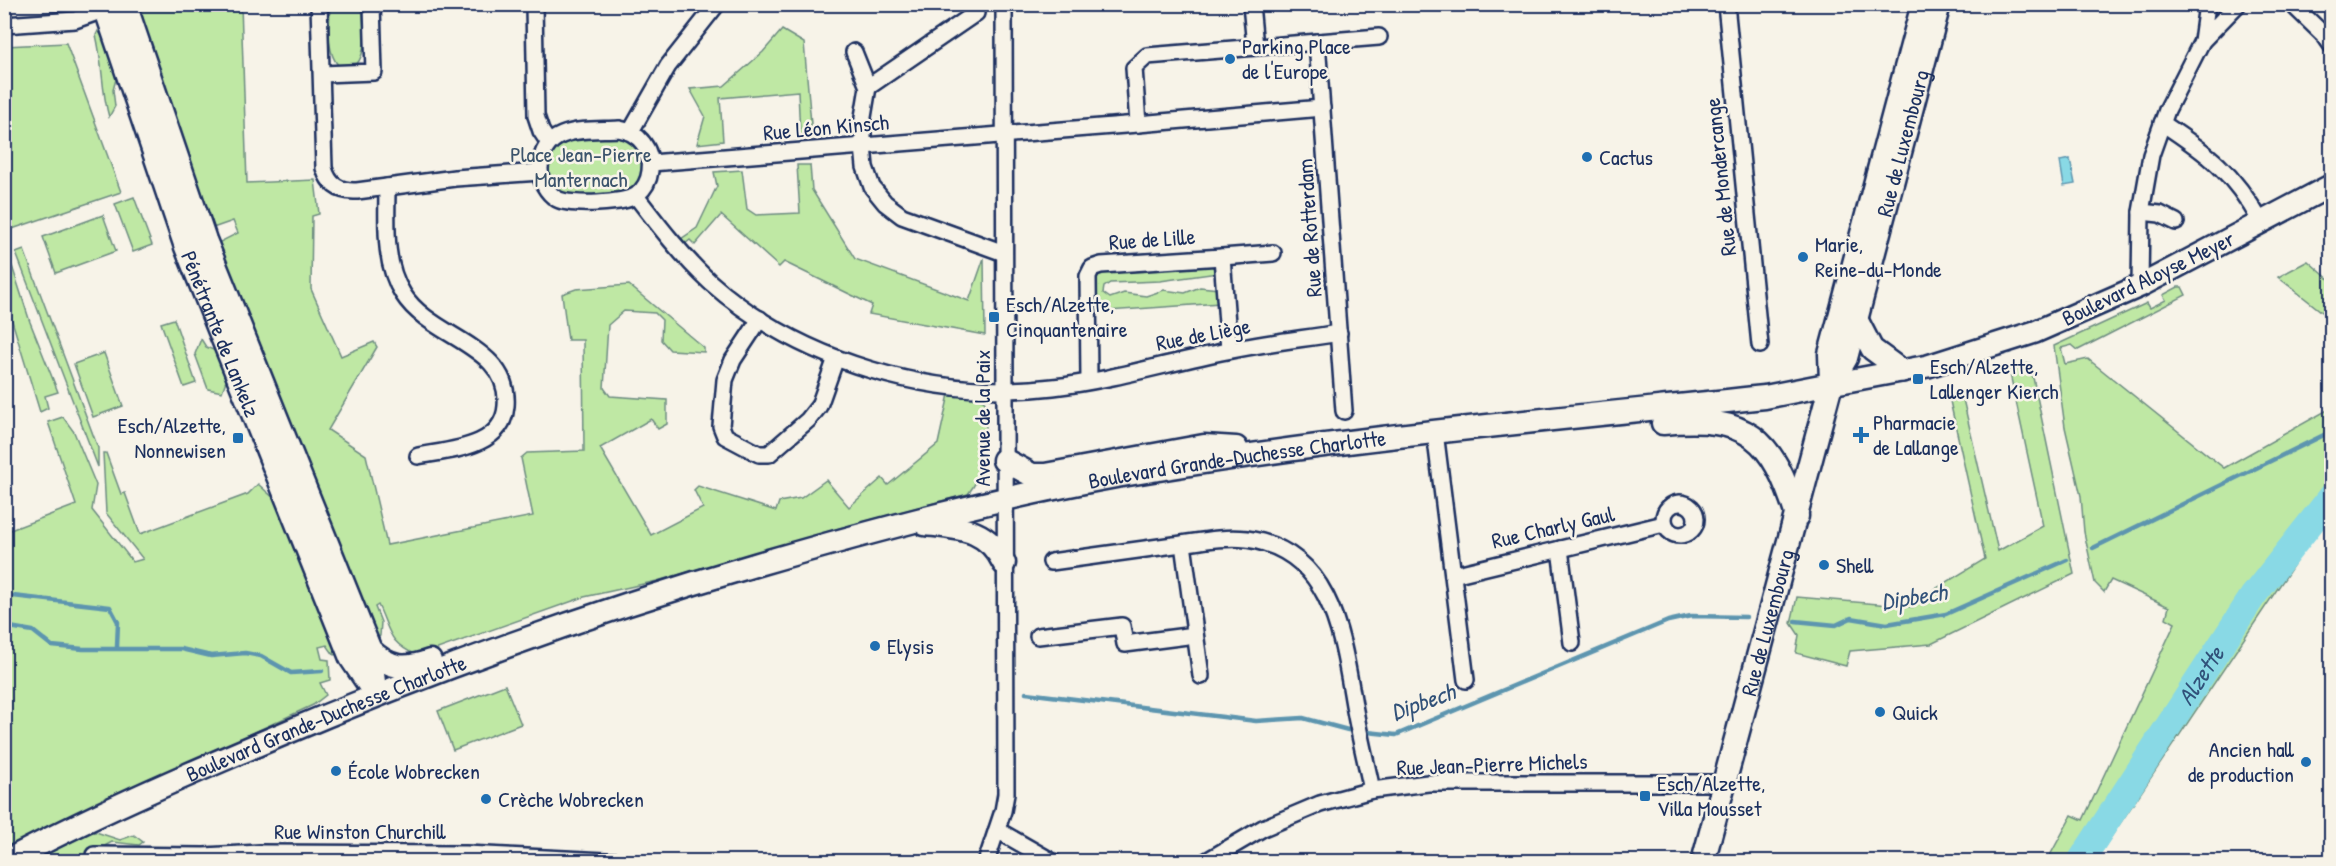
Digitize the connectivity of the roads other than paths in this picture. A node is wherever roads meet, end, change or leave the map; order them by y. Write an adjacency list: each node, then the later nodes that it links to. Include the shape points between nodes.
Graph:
1 (320, 4): 22 (street)
2 (372, 4): 22 (street, via 374,72)
3 (534, 4): 29 (street, via 536,116)
4 (717, 4): 27 (street, via 668,66)
5 (976, 4): 23 (street, via 976,14)
6 (1004, 4): 28 (street, Avenue de la Paix)
7 (1251, 4): 20 (street)
8 (1726, 4): 46 (street, Rue de Mondercange)
9 (1923, 4): 51 (main road, Rue de Luxembourg, via 1830,354)
10 (1939, 4): 43 (main road, Rue de Luxembourg)
11 (2207, 4): 17 (street)
12 (2238, 4): 17 (street)
13 (2292, 4): 19 (street)
14 (114, 6): 15 (street, via 75,20); 72 (main road, Pénétrante de Lankelz, via 186,248); 72 (main road, Pénétrante de Lankelz, via 137,74 153,91)
15 (4, 25)
16 (1379, 37): 18 (street)
17 (2202, 41): 25 (street)
18 (1317, 42): 20 (street); 24 (street, Rue de Rotterdam)
19 (2331, 46)
20 (1255, 47): 26 (street, via 1147,56 1134,68)
21 (854, 51): 23 (street)
22 (322, 74): 34 (street, via 327,178 346,192)
23 (868, 87): 30 (street)
24 (1322, 108): 26 (street, Rue Léon Kinsch); 45 (street, Rue de Rotterdam)
25 (2162, 123): 36 (street, via 2151,155); 38 (street, via 2229,174)
26 (1138, 124): 28 (street, Rue Léon Kinsch)
27 (631, 131): 29 (street, via 566,132); 31 (street, via 641,139)
28 (1004, 135): 30 (street, Rue Léon Kinsch); 39 (street, Avenue de la Paix)
29 (549, 143): 32 (street, via 541,157)
30 (863, 146): 31 (street, Rue Léon Kinsch); 39 (street, via 872,187 902,216)
31 (651, 163): 35 (street, via 650,175)
32 (540, 172): 34 (street); 35 (street, via 545,187 556,198 571,204)
33 (2331, 185): 38 (main road, Boulevard Aloyse Meyer)
34 (387, 187): 57 (street, via 387,239 392,267 403,294 418,312 488,358 501,373 507,392 506,412 497,429 484,441)
35 (636, 196): 44 (street, via 672,244 711,283)
36 (2141, 212): 37 (street, via 2160,214); 42 (street)
37 (2176, 222)
38 (2261, 222): 42 (main road, Boulevard Aloyse Meyer)
39 (1004, 253): 52 (street, Avenue de la Paix)
40 (1273, 253): 41 (street, Rue de Lille)
41 (1222, 257): 47 (street, Rue de Lille); 50 (street, Rue de Lille, via 1092,268 1088,276)
42 (2140, 286): 49 (main road, Boulevard Aloyse Meyer, via 2035,332)
43 (1856, 318): 49 (main road, via 1872,349); 51 (main road, Rue de Luxembourg, via 1845,358)
44 (760, 319): 48 (street); 48 (street, via 733,360 725,380 721,426 725,436 759,454 769,454 808,420 819,406)
45 (1339, 333): 47 (street, Rue de Liège); 53 (street, Rue de Rotterdam)
46 (1760, 345)
47 (1229, 350): 50 (street, Rue de Liège)
48 (836, 358): 52 (street, Rue de Liège, via 886,375 948,387)
49 (1902, 371): 51 (main road, Boulevard Aloyse Meyer)
50 (1089, 380): 52 (street, Rue de Liège, via 1053,387)
51 (1831, 384): 54 (main road, Boulevard Grande-Duchesse Charlotte, via 1765,397); 60 (main road, Rue de Luxembourg)
52 (1004, 388): 58 (street, Avenue de la Paix)
53 (1344, 411)
54 (1506, 425): 55 (main road, Boulevard Grande-Duchesse Charlotte); 60 (main road, via 1587,430 1694,420 1724,423 1748,434 1776,461)
55 (1435, 432): 56 (main road, Boulevard Grande-Duchesse Charlotte); 67 (street)
56 (1274, 451): 58 (main road, via 1204,446 1039,475 1021,471); 59 (main road, Boulevard Grande-Duchesse Charlotte)
57 (418, 456)
58 (1004, 460): 59 (street, Avenue de la Paix)
59 (1004, 499): 61 (main road, Boulevard Grande-Duchesse Charlotte); 66 (street, Avenue de la Paix)
60 (1797, 516): 77 (main road, Rue de Luxembourg)
61 (912, 522): 66 (main road, via 971,531 987,540); 68 (main road, Boulevard Grande-Duchesse Charlotte)
62 (1664, 524): 64 (street, Rue Charly Gaul)
63 (1183, 544): 65 (street); 69 (street); 78 (street, via 1245,539 1269,544 1292,555 1322,586 1344,650)
64 (1560, 549): 67 (street, Rue Charly Gaul); 71 (street)
65 (1051, 562)
66 (1004, 563): 79 (street, Avenue de la Paix, via 1006,794)
67 (1453, 575): 74 (street)
68 (655, 594): 72 (main road, Boulevard Grande-Duchesse Charlotte, via 594,603 412,668); 75 (main road, Boulevard Grande-Duchesse Charlotte)
69 (1196, 635): 70 (street, via 1125,644 1122,626); 73 (street)
70 (1038, 636)
71 (1572, 643)
72 (360, 654): 75 (main road, Pénétrante de Lankelz); 76 (main road, Pénétrante de Lankelz)
73 (1201, 676)
74 (1466, 680)
75 (376, 695): 76 (main road, Boulevard Grande-Duchesse Charlotte)
76 (341, 709): 81 (main road, Boulevard Grande-Duchesse Charlotte, via 179,778)
77 (1724, 783): 78 (street, Rue Jean-Pierre Michels, via 1428,783); 86 (main road, Rue de Luxembourg)
78 (1372, 790): 85 (street, Rue Jean-Pierre Michels, via 1320,804 1263,828)
79 (997, 830): 83 (street, Avenue de la Paix); 84 (street)
80 (94, 855): 82 (street, Rue Winston Churchill, via 456,854)
81 (5, 861)
82 (626, 861)
83 (986, 861)
84 (1053, 861)
85 (1205, 861)
86 (1703, 861)

